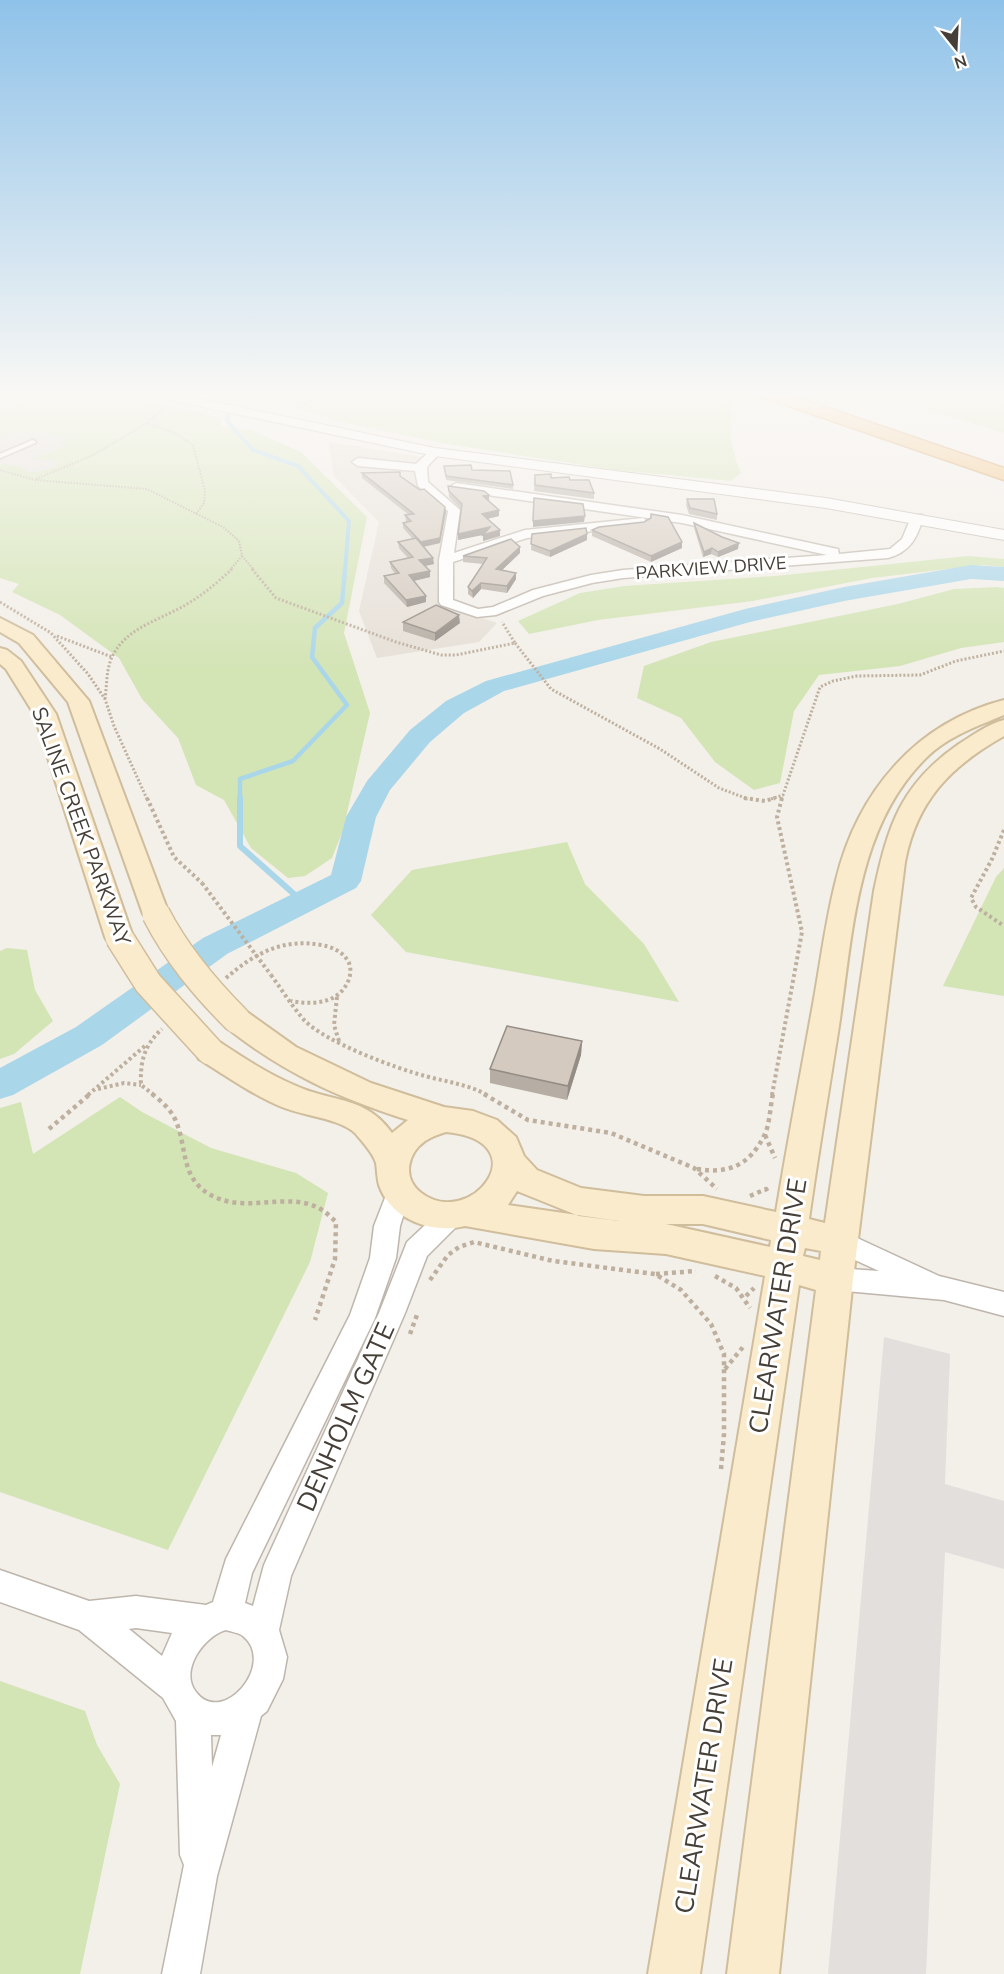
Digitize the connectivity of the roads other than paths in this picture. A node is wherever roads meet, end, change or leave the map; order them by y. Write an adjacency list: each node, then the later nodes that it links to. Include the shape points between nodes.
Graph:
1 (425, 485): 11 (street, via 454,510)
2 (439, 485): 4 (street)
3 (689, 485): 5 (street)
4 (609, 507): 6 (street); 7 (street)
5 (917, 518): 8 (street); 10 (street, PARKVIEW DRIVE, via 904,548)
6 (682, 519): 7 (street); 9 (street)
7 (611, 523): 11 (street, via 525,534)
8 (1004, 535)
9 (785, 542): 10 (street); 12 (street)
10 (860, 557): 12 (street, PARKVIEW DRIVE)
11 (446, 560): 12 (street, PARKVIEW DRIVE, via 446,602 477,613 591,579)
12 (795, 562)
13 (0, 624): 17 (main road, SALINE CREEK PARKWAY, bridge, via 26,639 78,701 156,914 188,968 237,1020 303,1067 373,1098)
14 (0, 654): 18 (main road, SALINE CREEK PARKWAY, bridge, via 14,665 45,714 119,937 155,991 210,1051 267,1087 361,1121)
15 (1004, 706): 22 (main road, CLEARWATER DRIVE, via 948,731 921,750 893,782 871,817 849,879)
16 (1004, 727): 23 (main road, via 950,759 921,790 900,833 886,891)
17 (444, 1119): 18 (main road, via 410,1133); 19 (main road, via 463,1119 495,1134)
18 (392, 1161): 20 (main road, via 392,1177)
19 (510, 1162): 21 (main road, via 508,1178 500,1193 486,1205); 22 (main road, via 525,1180 579,1202 644,1210 703,1210)
20 (399, 1192): 21 (main road, via 411,1204 428,1212); 28 (street, DENHOLM GATE, via 387,1226 383,1258 362,1318)
21 (460, 1214): 22 (main road, via 594,1234); 29 (street, DENHOLM GATE, via 422,1243 409,1264 392,1313 275,1576)
22 (782, 1240): 23 (main road); 34 (main road, CLEARWATER DRIVE)
23 (838, 1260): 24 (street); 24 (street); 35 (main road)
24 (944, 1288): 25 (street)
25 (1004, 1304)
26 (0, 1586): 27 (street)
27 (88, 1617): 28 (street, via 136,1612); 30 (street)
28 (216, 1618): 29 (street, via 241,1615); 30 (street, via 194,1630 181,1650 175,1673)
29 (263, 1631): 31 (street, via 270,1646 271,1662 259,1695)
30 (184, 1701): 31 (street, via 205,1718 233,1716); 32 (street)
31 (246, 1708): 32 (street)
32 (199, 1876): 33 (street)
33 (181, 1974)
34 (674, 1974)
35 (753, 1974)

